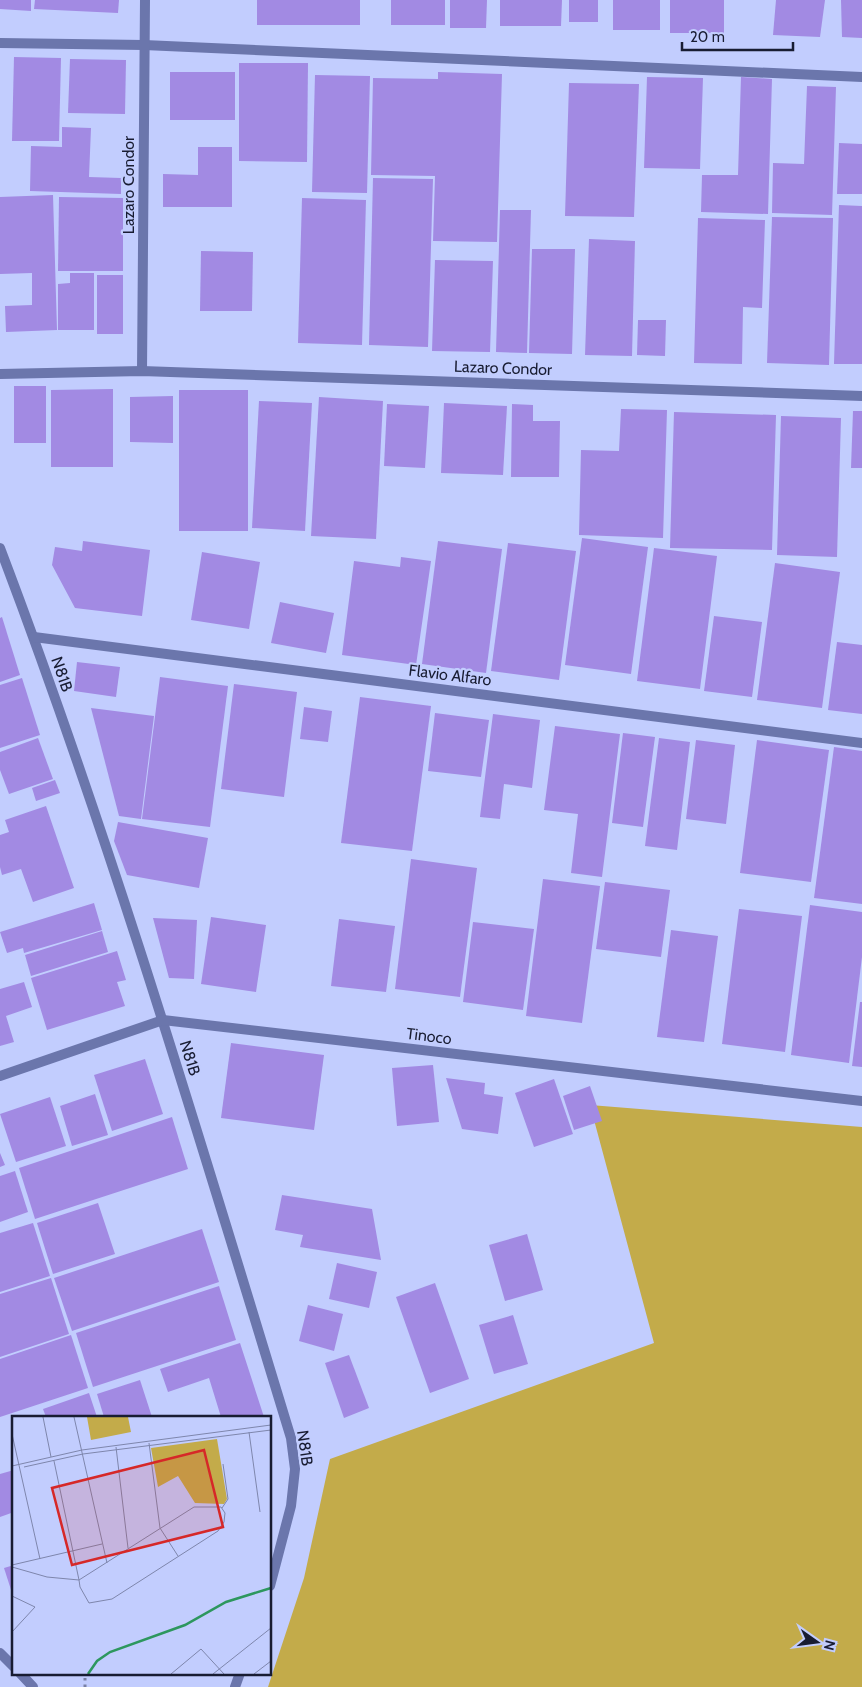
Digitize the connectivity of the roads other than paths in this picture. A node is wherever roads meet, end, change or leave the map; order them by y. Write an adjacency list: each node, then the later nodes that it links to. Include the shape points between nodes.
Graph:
1 (145, 0): 3 (street, Lazaro Condor)
2 (0, 43): 3 (street)
3 (144, 45): 4 (street); 5 (street, Lazaro Condor)
4 (862, 77)
5 (142, 371): 6 (street, Lazaro Condor); 7 (street, Lazaro Condor)
6 (0, 374)
7 (862, 396)
8 (0, 548): 9 (street, N81B)
9 (34, 637): 10 (street, Flavio Alfaro); 11 (street, N81B)
10 (862, 743)
11 (163, 1020): 12 (street, Tinoco); 13 (street, Tinoco); 14 (street, N81B, via 291,1438 295,1469 291,1506)
12 (0, 1076)
13 (862, 1101)
14 (271, 1582)
15 (0, 1653): 16 (street)
16 (12, 1665)
17 (21, 1674): 19 (street)
18 (240, 1674): 20 (street)
19 (33, 1687)
20 (235, 1687)

